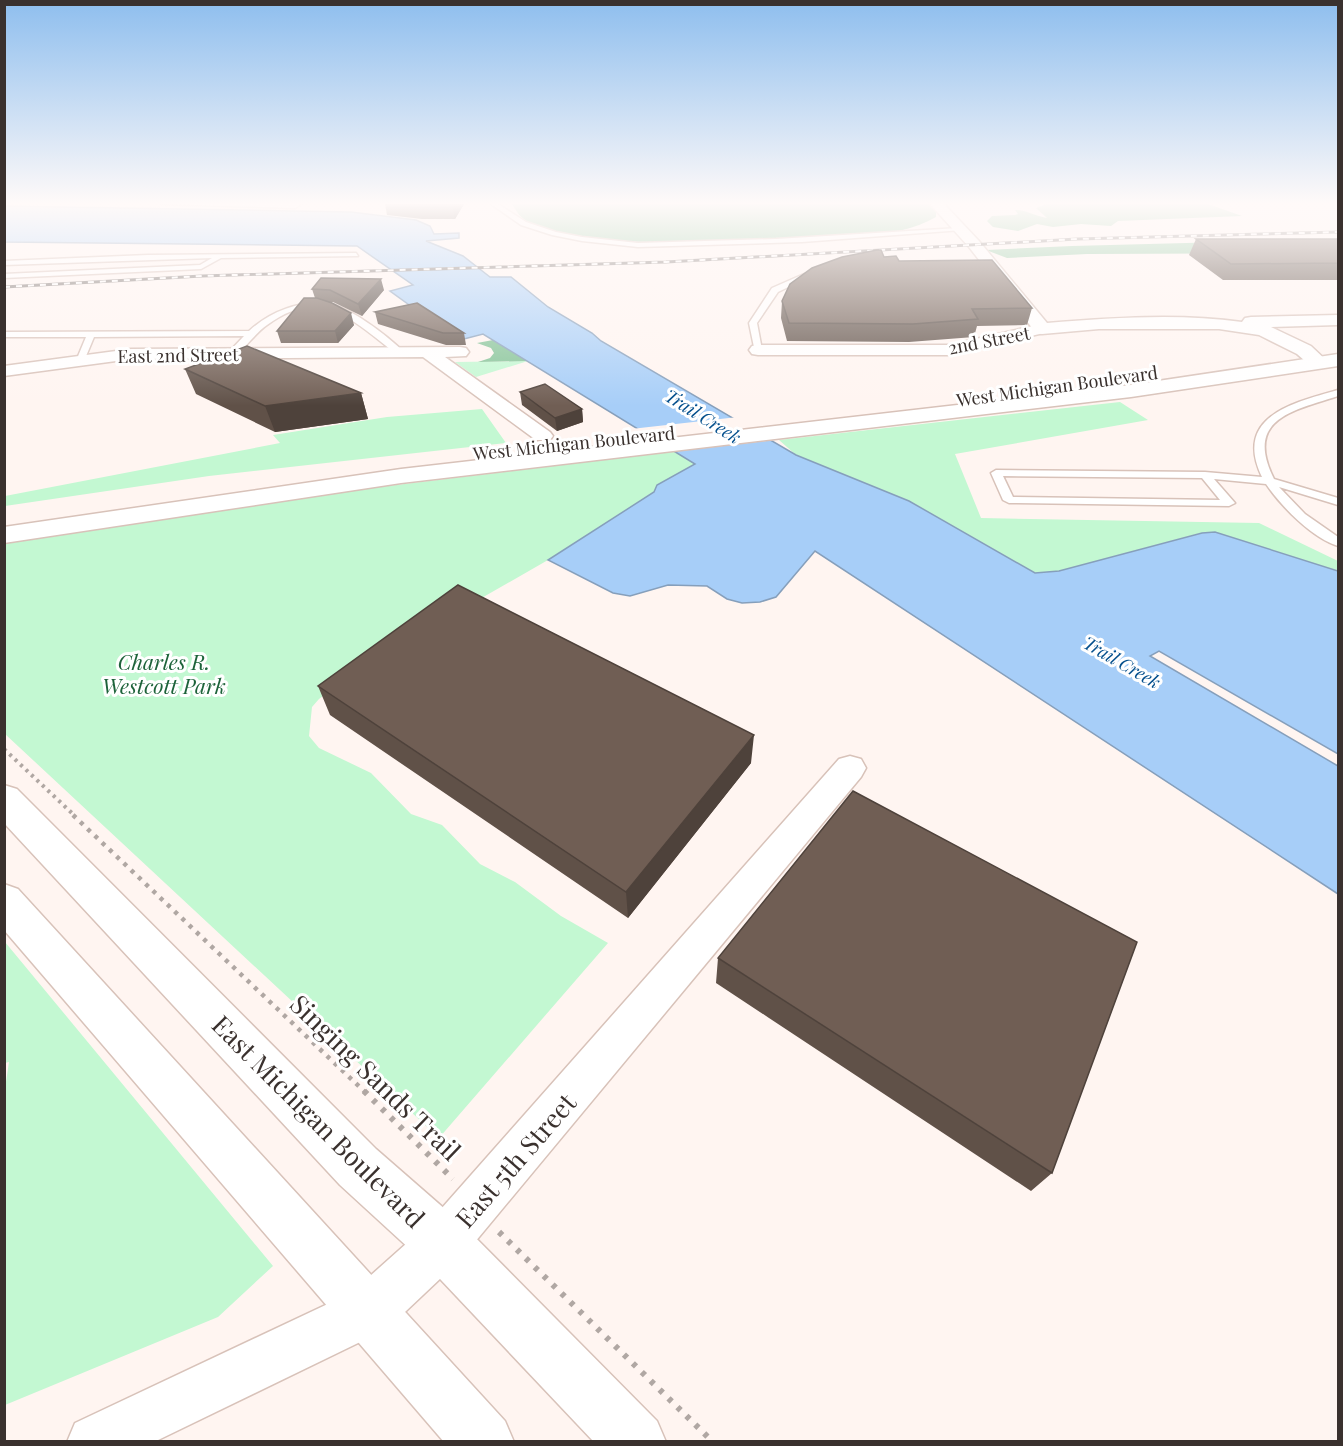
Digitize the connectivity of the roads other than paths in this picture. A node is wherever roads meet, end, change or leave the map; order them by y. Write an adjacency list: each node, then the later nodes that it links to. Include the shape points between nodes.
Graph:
1 (107, 271): 4 (lane)
2 (818, 271): 12 (lane, via 775,290 753,323)
3 (996, 271): 7 (main road)
4 (4, 276)
5 (1338, 321): 6 (main road)
6 (1219, 324): 7 (main road, 2nd Street, via 1099,324); 13 (main road, 2nd Street, via 1263,330); 18 (main road, 2nd Street, via 1243,332)
7 (1042, 329): 12 (street, 2nd Street, via 949,350)
8 (250, 333): 10 (lane); 15 (lane); 16 (lane, via 291,308 327,305)
9 (4, 335): 10 (lane)
10 (91, 335): 19 (lane)
11 (1338, 345): 13 (main road)
12 (758, 350)
13 (1304, 350): 18 (main road); 20 (main road, 2nd Street)
14 (460, 352): 17 (street, East 2nd Street)
15 (232, 353): 16 (street, East 2nd Street); 19 (street, East 2nd Street, via 131,354)
16 (401, 353): 17 (street, East 2nd Street)
17 (428, 353): 23 (street)
18 (1281, 354): 20 (main road, 2nd Street); 24 (main road, West Michigan Boulevard, via 1113,380)
19 (80, 361): 21 (street, East 2nd Street)
20 (1329, 361): 24 (main road, West Michigan Boulevard, via 907,419)
21 (4, 371)
22 (1338, 393): 26 (lane, via 1280,416 1261,432 1259,448)
23 (543, 436)
24 (395, 470): 28 (main road, West Michigan Boulevard, via 181,507)
25 (1205, 475): 25 (lane, via 1030,473 996,473 1009,500 1229,503); 26 (lane)
26 (1269, 480): 27 (lane); 29 (lane, via 1294,510)
27 (1338, 502)
28 (7, 522)
29 (1338, 542)
30 (850, 768): 33 (street, East 5th Street)
31 (4, 799): 33 (main road, East Michigan Boulevard, via 358,1167)
32 (4, 901): 34 (main road)
33 (460, 1225): 34 (street, East 5th Street); 37 (main road, East Michigan Boulevard)
34 (369, 1311): 35 (street, East 5th Street); 36 (main road)
35 (94, 1442)
36 (484, 1442)
37 (636, 1442)

